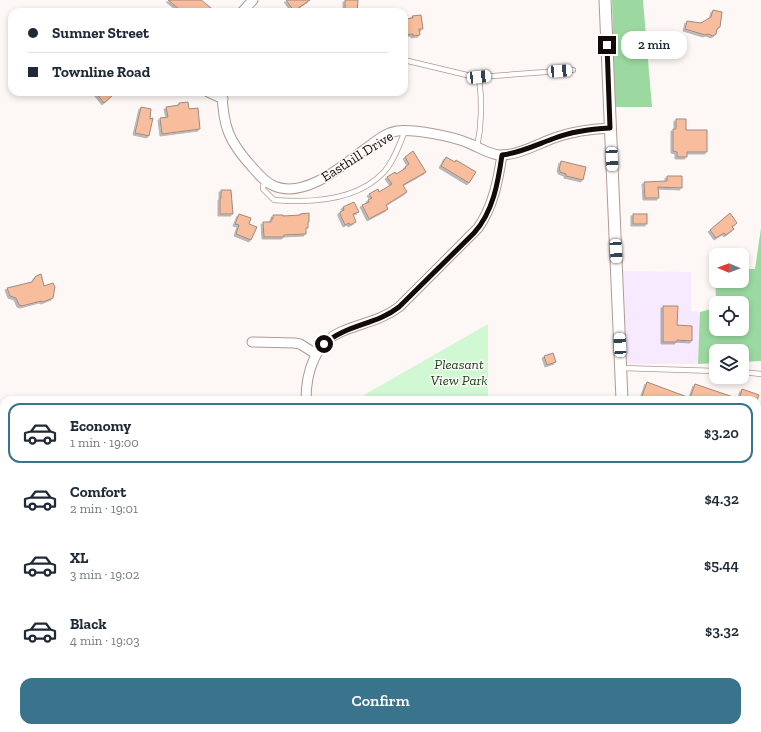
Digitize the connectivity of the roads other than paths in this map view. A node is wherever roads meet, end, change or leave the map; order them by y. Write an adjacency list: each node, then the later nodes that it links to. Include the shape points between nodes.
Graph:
1 (605, 0): 6 (street)
2 (408, 61): 4 (lane)
3 (573, 70): 4 (lane)
4 (479, 77): 8 (lane, via 479,136)
5 (222, 96): 10 (street, Easthill Drive, via 225,123 232,140)
6 (610, 128): 9 (street, Easthill Drive, via 572,133); 13 (street)
7 (405, 131): 8 (street, Easthill Drive, via 461,140); 10 (street, Easthill Drive, via 384,136 311,184 299,188 286,188 274,186); 10 (lane, via 385,171 371,184 357,191 329,199 291,202 274,200 263,189)
8 (476, 147): 9 (street, Easthill Drive)
9 (502, 155): 12 (street, via 491,205 474,233 399,307 382,318 341,332 324,344)
10 (264, 180)
11 (252, 342): 12 (street, via 294,342)
12 (316, 354): 17 (street, via 310,368)
13 (621, 368): 14 (lane); 18 (street)
14 (709, 371)
15 (749, 373): 16 (lane)
16 (761, 374)
17 (306, 396)
18 (622, 396)

